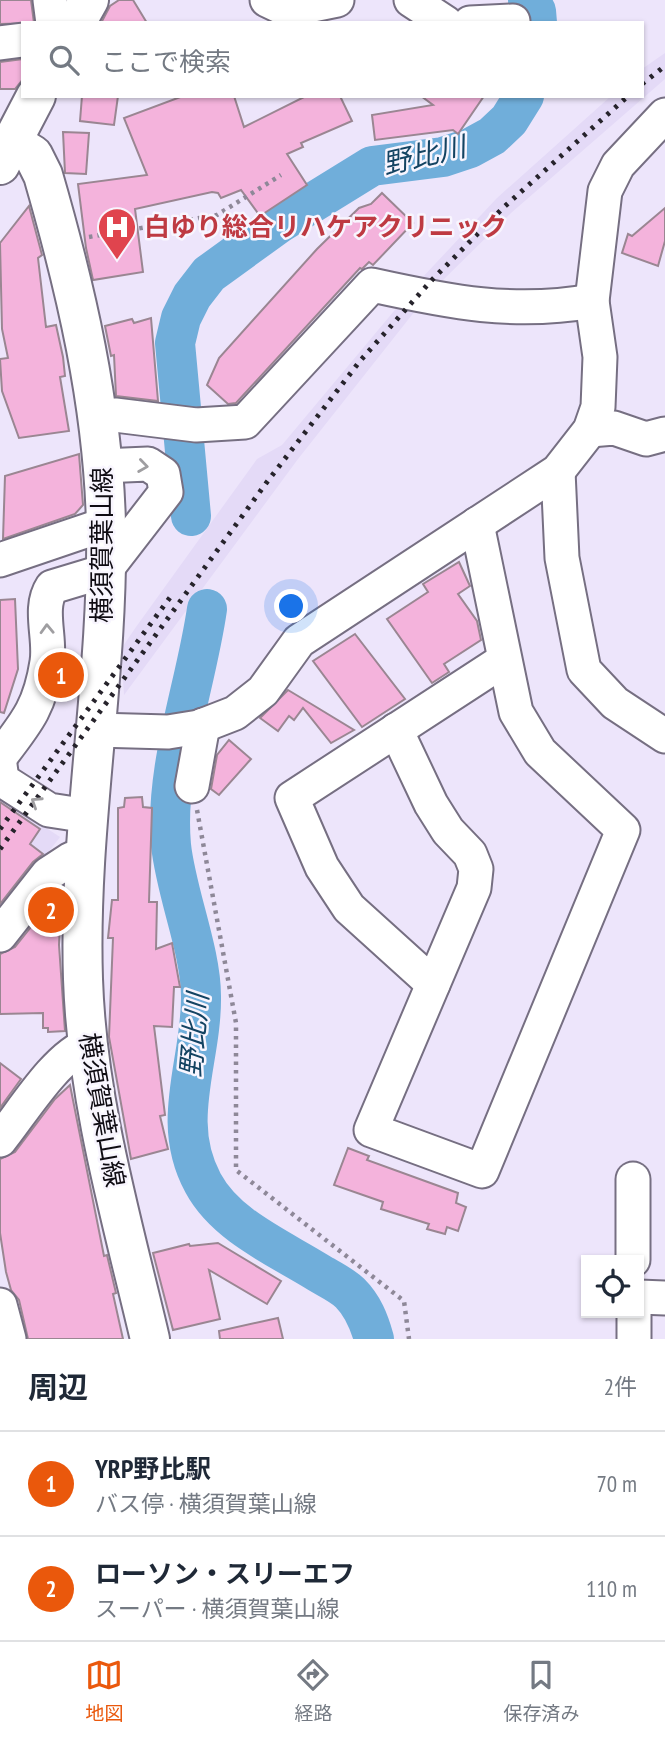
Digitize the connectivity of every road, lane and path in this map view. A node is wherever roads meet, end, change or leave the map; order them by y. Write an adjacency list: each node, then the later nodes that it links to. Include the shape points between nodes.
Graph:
1 (50, 0): 6 (street)
2 (89, 0): 7 (main road)
3 (267, 0): 4 (street, via 288,10)
4 (338, 0)
5 (411, 0): 8 (street)
6 (53, 21)
7 (77, 21)
8 (443, 21)
9 (21, 40): 10 (street)
10 (0, 43)
11 (35, 98): 13 (main road)
12 (665, 115): 16 (street, via 618,165 605,191)
13 (6, 154): 15 (main road, 横須賀葉山線, via 33,155)
14 (281, 175): 15 (path, via 217,215)
15 (62, 241): 17 (main road, 横須賀葉山線, via 81,315)
16 (592, 301): 17 (street, via 551,309 476,306 372,285 245,422); 18 (street, via 600,357 598,407)
17 (97, 418): 20 (main road, 横須賀葉山線)
18 (590, 430): 19 (street, via 614,428 646,439); 21 (street)
19 (665, 434)
20 (102, 466): 22 (main road, 横須賀葉山線); 25 (street, one-way to 25, via 148,464 163,474 166,492)
21 (558, 471): 23 (street); 30 (street, via 562,558 584,670 615,703)
22 (106, 524): 24 (street); 25 (main road, 横須賀葉山線)
23 (477, 524): 26 (street); 27 (street, via 299,641 263,691 235,712)
24 (0, 560)
25 (105, 571): 28 (main road, 横須賀葉山線); 31 (street, one-way to 25, via 35,710 48,659 46,596 52,587)
26 (504, 660): 29 (street); 37 (street, via 516,712 540,752 623,830 482,1171 371,1130)
27 (190, 728): 28 (street); 33 (street)
28 (96, 730): 34 (main road, 横須賀葉山線)
29 (396, 730): 37 (street, via 431,804 476,869 474,888); 37 (street, via 292,798 322,867 349,908)
30 (665, 736)
31 (0, 757)
32 (0, 765): 34 (street, one-way to 32, via 48,810 2,780)
33 (192, 786): 48 (path, via 236,1023 236,1170 404,1301)
34 (88, 816): 35 (main road, 横須賀葉山線)
35 (86, 861): 36 (street, via 71,859 48,874); 38 (main road, 横須賀葉山線, via 83,979)
36 (0, 935)
37 (433, 984)
38 (88, 1045): 39 (street, via 62,1063); 47 (main road, 横須賀葉山線, via 97,1114)
39 (0, 1140)
40 (633, 1179): 41 (street)
41 (633, 1255)
42 (644, 1297): 43 (street)
43 (665, 1297)
44 (0, 1306): 46 (street)
45 (634, 1318): 49 (street)
46 (9, 1339)
47 (150, 1339)
48 (409, 1339)
49 (634, 1339)

